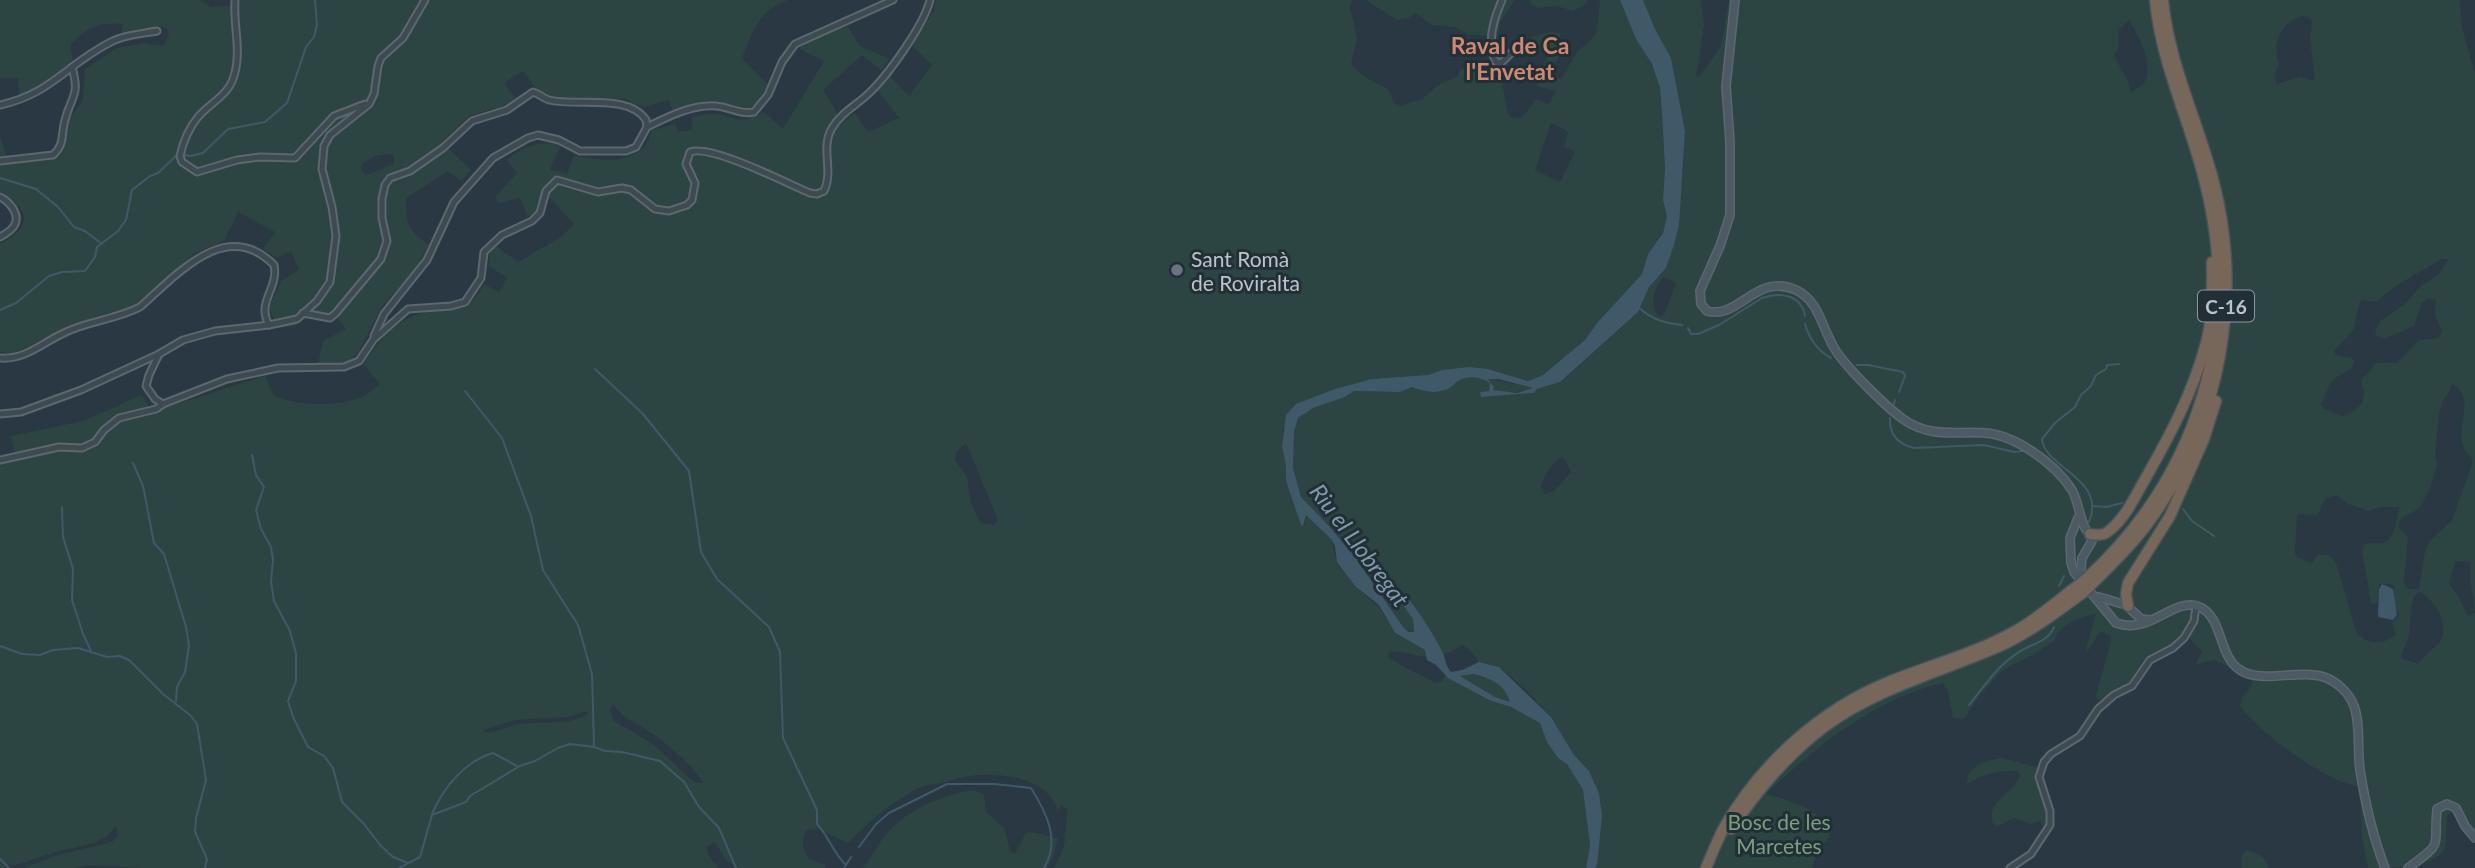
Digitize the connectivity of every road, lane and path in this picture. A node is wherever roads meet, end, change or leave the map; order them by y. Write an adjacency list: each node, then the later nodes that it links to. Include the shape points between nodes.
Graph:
1 (234, 0): 12 (street, via 238,54 234,77 189,131 182,162 197,172 237,160 295,158 334,116)
2 (425, 0): 12 (street, via 403,38 382,58)
3 (893, 0): 14 (street, via 795,44 754,112 707,106)
4 (930, 0): 22 (street, via 883,77 832,127 826,146 829,172 824,191 810,193 698,149 690,152 686,163 695,183 692,200 669,211 655,209 631,190 598,192 557,180 546,191 540,214 502,235 484,252 481,278 465,302 408,309)
5 (1502, 0): 10 (street, via 1494,19 1496,62 1501,63)
6 (1735, 0): 28 (street, via 1726,86 1730,215 1700,291 1701,304 1717,313 1770,286 1796,290 1817,311 1841,357 1900,417 1930,432 1987,433 2017,442 2064,481 2073,492)
7 (2155, 0): 17 (highway, C-16, via 2166,64 2204,177)
8 (2163, 0): 19 (highway, C-16, via 2171,51 2214,181)
9 (157, 31): 11 (street, via 111,41)
10 (1520, 44)
11 (72, 67): 13 (street, via 44,89); 15 (street, via 75,96 58,150 53,155)
12 (369, 104): 20 (street, via 330,135 324,146 322,169 332,208 335,258 330,282)
13 (0, 105)
14 (647, 127): 20 (street, via 635,109 550,100 533,92 507,110 472,121 443,148 385,185 385,251 336,313 330,318); 22 (street, via 636,146 626,151 580,151 538,135 494,158 448,210 427,260 384,314)
15 (0, 162)
16 (0, 197): 18 (street, via 12,206 16,220 13,229)
17 (2213, 220): 30 (highway, via 2207,342 2188,398 2132,502 2110,531 2101,535); 33 (highway, C-16, via 2218,314 2196,415 2183,449 2151,505)
18 (0, 237)
19 (2226, 253): 33 (highway, C-16, via 2222,345 2197,437 2151,520 2124,553); 36 (highway, via 2231,302 2217,401 2170,516 2128,583)
20 (303, 313): 21 (street)
21 (269, 325): 23 (street, via 215,331 183,340); 24 (street, via 264,308 274,282 274,265 234,244 205,254 129,313 67,331 16,358)
22 (373, 340): 25 (street, via 359,361 344,368 278,368 227,379)
23 (159, 354): 25 (street, via 146,386); 26 (street, via 81,390 21,412)
24 (0, 358)
25 (163, 404): 27 (street, via 119,418 95,442 82,448 59,447)
26 (0, 414)
27 (0, 460)
28 (2079, 514): 29 (street); 30 (street)
29 (2074, 531): 30 (street); 31 (street)
30 (2088, 532): 32 (street, via 2092,543)
31 (2072, 546): 32 (street); 33 (street, via 2071,563)
32 (2085, 550): 33 (street, via 2079,565)
33 (2085, 583): 34 (street); 42 (highway, C-16, via 2017,630 1875,688 1845,703 1798,738 1743,798); 43 (highway, C-16, via 2050,617 2001,645 1910,681 1826,726 1787,757 1757,791 1729,832)
34 (2095, 595): 36 (street); 37 (street)
35 (2196, 606): 38 (street, via 2175,608); 41 (street, via 2211,617 2231,662 2241,671 2253,676 2324,677 2347,693 2355,710 2360,768); 44 (street, via 2184,638 2150,660 2132,685 2098,709 2080,736 2044,762 2039,778 2050,825 2031,854)
36 (2126, 608): 37 (street, via 2113,609); 38 (street, via 2141,619); 39 (street, via 2131,620)
37 (2112, 616): 39 (street)
38 (2156, 620): 39 (street)
39 (2125, 625)
40 (2475, 838): 45 (street, via 2456,808 2442,806 2437,809 2435,845)
41 (2385, 867)
42 (1706, 868)
43 (1713, 868)
44 (2010, 868)
45 (2408, 868)

